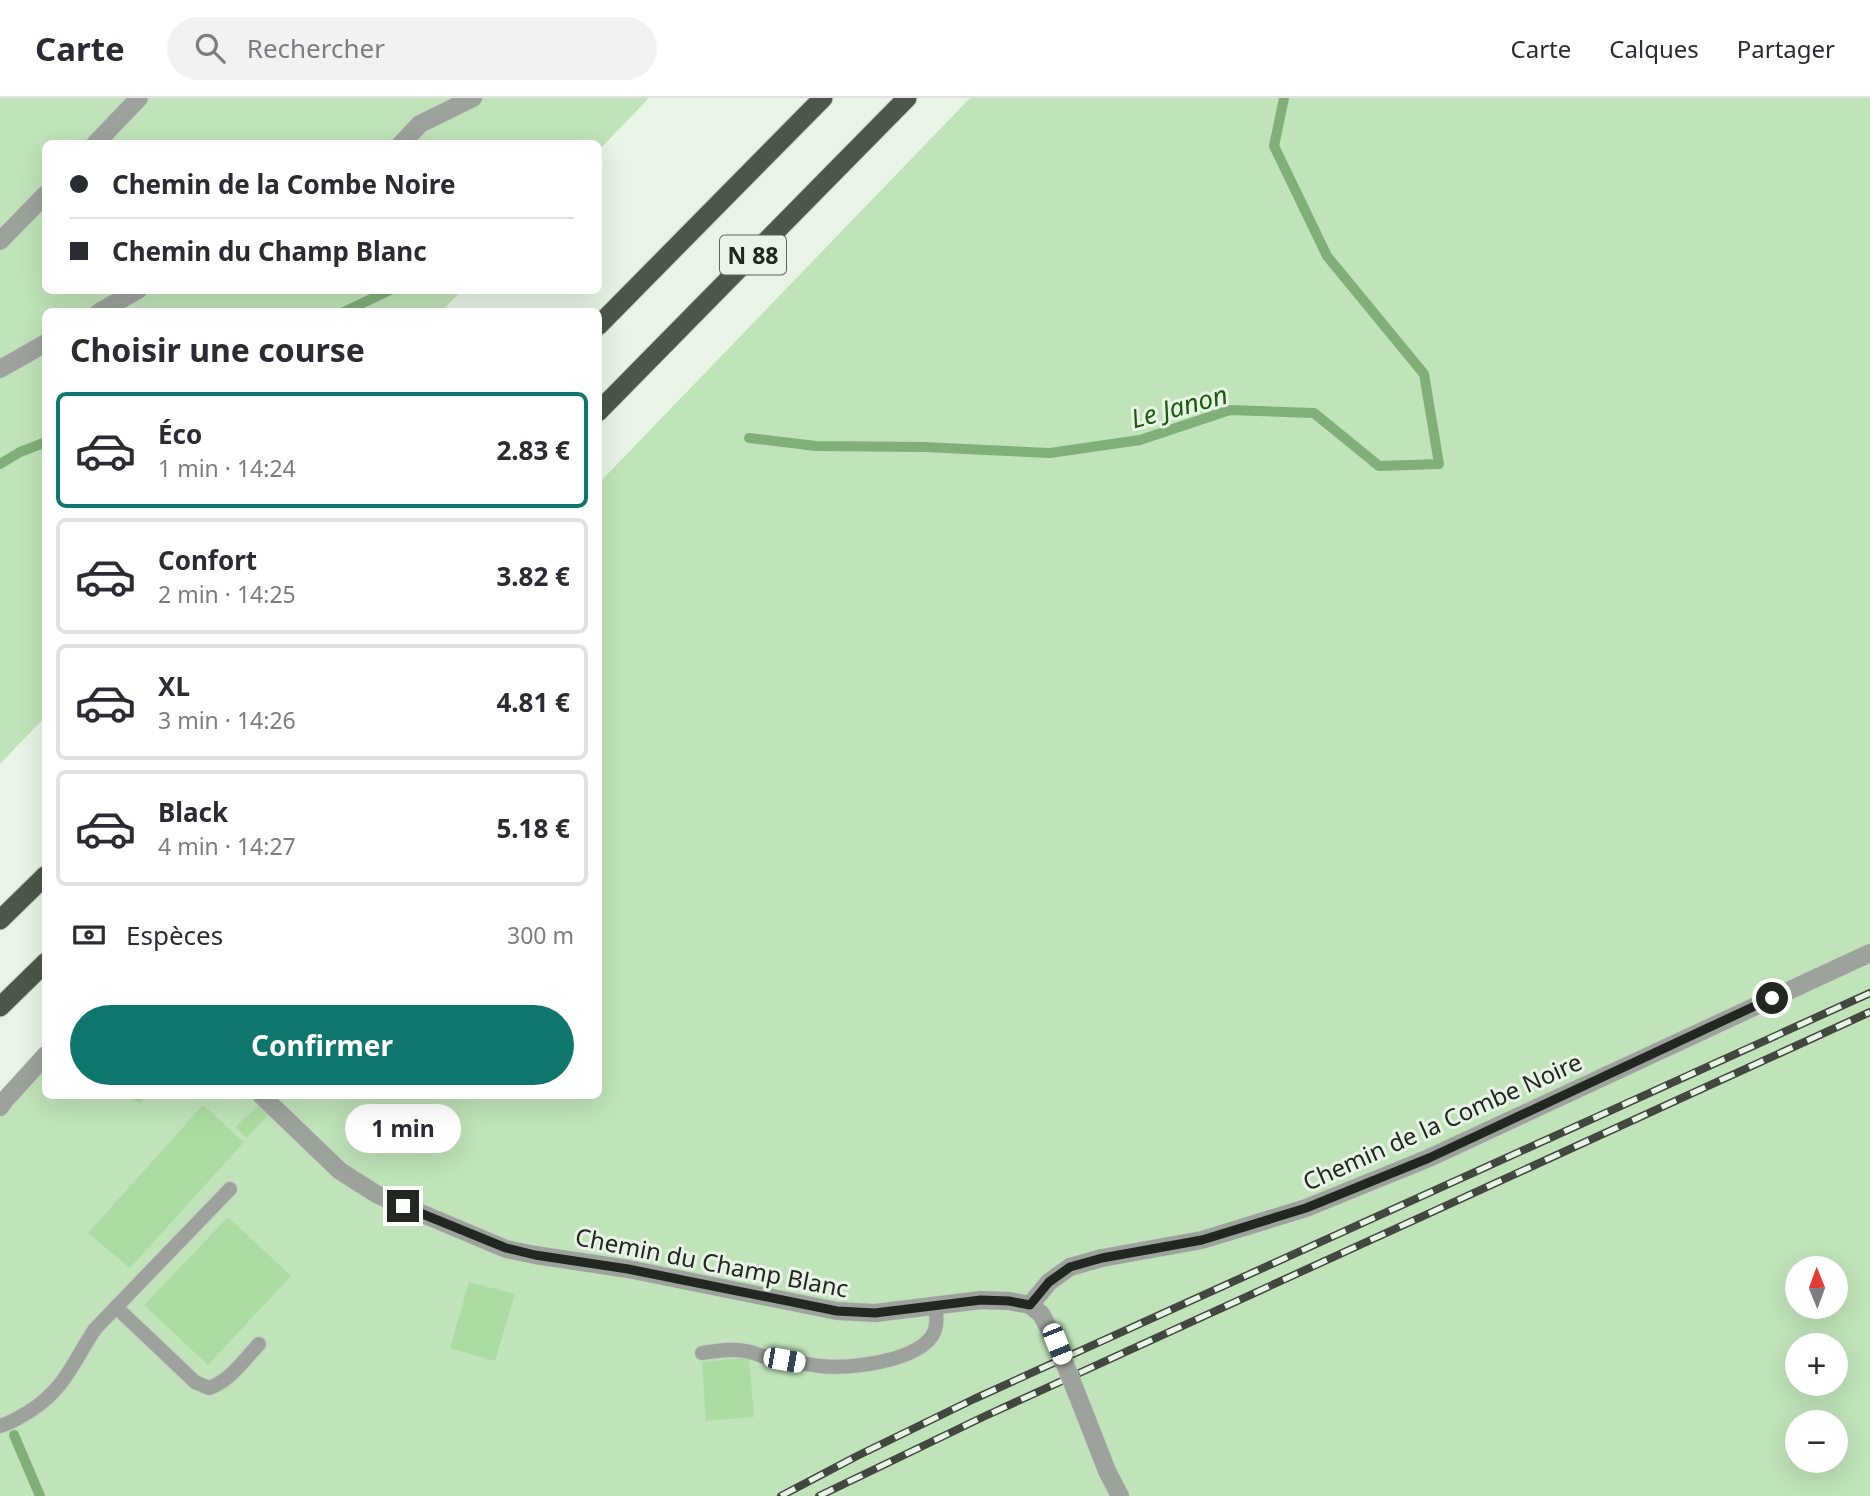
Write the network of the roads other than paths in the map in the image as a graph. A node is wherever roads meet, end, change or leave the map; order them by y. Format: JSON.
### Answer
{"nodes":[{"id":1,"x":139,"y":98,"type":"edge"},
{"id":2,"x":473,"y":98,"type":"edge"},
{"id":3,"x":823,"y":98,"type":"edge"},
{"id":4,"x":907,"y":98,"type":"edge"},
{"id":5,"x":99,"y":140,"type":"edge"},
{"id":6,"x":405,"y":140,"type":"edge"},
{"id":7,"x":42,"y":198,"type":"edge"},
{"id":8,"x":0,"y":241,"type":"edge"},
{"id":9,"x":131,"y":294,"type":"edge"},
{"id":10,"x":106,"y":308,"type":"edge"},
{"id":11,"x":602,"y":322,"type":"edge"},
{"id":12,"x":42,"y":345,"type":"edge"},
{"id":13,"x":0,"y":369,"type":"edge"},
{"id":14,"x":602,"y":408,"type":"edge"},
{"id":15,"x":42,"y":879,"type":"edge"},
{"id":16,"x":0,"y":920,"type":"edge"},
{"id":17,"x":1870,"y":953,"type":"edge"},
{"id":18,"x":42,"y":966,"type":"edge"},
{"id":19,"x":0,"y":1007,"type":"edge"},
{"id":20,"x":42,"y":1060,"type":"edge"},
{"id":21,"x":265,"y":1099,"type":"edge"},
{"id":22,"x":0,"y":1107,"type":"edge"},
{"id":23,"x":230,"y":1189,"type":"dead end"},
{"id":24,"x":935,"y":1305,"type":"junction"},
{"id":25,"x":1030,"y":1305,"type":"junction"},
{"id":26,"x":116,"y":1307,"type":"junction"},
{"id":27,"x":259,"y":1344,"type":"dead end"},
{"id":28,"x":702,"y":1353,"type":"dead end"},
{"id":29,"x":0,"y":1426,"type":"edge"},
{"id":30,"x":1120,"y":1496,"type":"edge"}],
"edges":[{"from":1,"to":5,"type":"street"},
{"from":2,"to":6,"type":"street"},
{"from":3,"to":11,"type":"highway","number":"N 88"},
{"from":4,"to":14,"type":"highway","number":"N 88"},
{"from":7,"to":8,"type":"street"},
{"from":9,"to":10,"type":"street"},
{"from":12,"to":13,"type":"street"},
{"from":15,"to":16,"type":"highway"},
{"from":17,"to":25,"type":"street","name":"Chemin de la Combe Noire"},
{"from":18,"to":19,"type":"highway"},
{"from":20,"to":22,"type":"street"},
{"from":21,"to":24,"type":"street","name":"Chemin du Champ Blanc"},
{"from":23,"to":26,"type":"lane"},
{"from":24,"to":25,"type":"street","name":"Chemin du Champ Blanc"},
{"from":24,"to":28,"type":"lane"},
{"from":25,"to":30,"type":"street","bridge":true},
{"from":26,"to":27,"type":"lane"},
{"from":26,"to":29,"type":"lane"}]}
